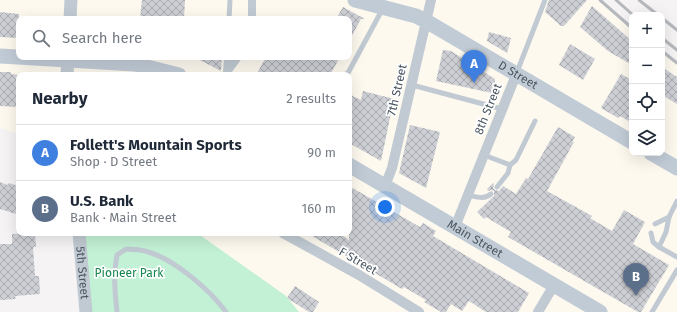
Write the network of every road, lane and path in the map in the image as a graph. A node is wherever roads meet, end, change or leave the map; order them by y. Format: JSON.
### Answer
{"nodes":[{"id":1,"x":71,"y":0,"type":"edge"},
{"id":2,"x":230,"y":0,"type":"edge"},
{"id":3,"x":252,"y":0,"type":"edge"},
{"id":4,"x":431,"y":0,"type":"edge"},
{"id":5,"x":545,"y":0,"type":"edge"},
{"id":6,"x":360,"y":1,"type":"edge"},
{"id":7,"x":384,"y":8,"type":"junction"},
{"id":8,"x":70,"y":16,"type":"edge"},
{"id":9,"x":228,"y":16,"type":"edge"},
{"id":10,"x":252,"y":16,"type":"edge"},
{"id":11,"x":426,"y":21,"type":"junction"},
{"id":12,"x":0,"y":56,"type":"edge"},
{"id":13,"x":16,"y":58,"type":"edge"},
{"id":14,"x":34,"y":60,"type":"edge"},
{"id":15,"x":228,"y":60,"type":"edge"},
{"id":16,"x":236,"y":60,"type":"edge"},
{"id":17,"x":68,"y":64,"type":"edge"},
{"id":18,"x":167,"y":72,"type":"edge"},
{"id":19,"x":227,"y":72,"type":"edge"},
{"id":20,"x":228,"y":72,"type":"edge"},
{"id":21,"x":349,"y":72,"type":"edge"},
{"id":22,"x":516,"y":75,"type":"junction"},
{"id":23,"x":412,"y":85,"type":"junction"},
{"id":24,"x":502,"y":109,"type":"junction"},
{"id":25,"x":535,"y":121,"type":"dead end"},
{"id":26,"x":629,"y":140,"type":"edge"},
{"id":27,"x":484,"y":155,"type":"junction"},
{"id":28,"x":656,"y":156,"type":"edge"},
{"id":29,"x":510,"y":165,"type":"junction"},
{"id":30,"x":352,"y":167,"type":"edge"},
{"id":31,"x":677,"y":168,"type":"edge"},
{"id":32,"x":385,"y":186,"type":"junction"},
{"id":33,"x":497,"y":186,"type":"dead end"},
{"id":34,"x":491,"y":194,"type":"dead end"},
{"id":35,"x":468,"y":195,"type":"junction"},
{"id":36,"x":677,"y":202,"type":"edge"},
{"id":37,"x":669,"y":217,"type":"junction"},
{"id":38,"x":655,"y":224,"type":"dead end"},
{"id":39,"x":455,"y":227,"type":"junction"},
{"id":40,"x":651,"y":233,"type":"dead end"},
{"id":41,"x":79,"y":236,"type":"edge"},
{"id":42,"x":288,"y":236,"type":"edge"},
{"id":43,"x":659,"y":247,"type":"junction"},
{"id":44,"x":677,"y":257,"type":"edge"},
{"id":45,"x":677,"y":270,"type":"edge"},
{"id":46,"x":554,"y":285,"type":"junction"},
{"id":47,"x":86,"y":312,"type":"edge"},
{"id":48,"x":117,"y":312,"type":"edge"},
{"id":49,"x":226,"y":312,"type":"edge"},
{"id":50,"x":419,"y":312,"type":"edge"},
{"id":51,"x":538,"y":312,"type":"edge"},
{"id":52,"x":600,"y":312,"type":"edge"},
{"id":53,"x":652,"y":312,"type":"edge"}],
"edges":[{"from":1,"to":8,"type":"street"},
{"from":2,"to":9,"type":"lane"},
{"from":3,"to":10,"type":"street"},
{"from":4,"to":11,"type":"street","name":"7th Street"},
{"from":5,"to":22,"type":"lane","name":"8th Street"},
{"from":6,"to":7,"type":"main road","name":"D Street"},
{"from":7,"to":11,"type":"main road","name":"D Street"},
{"from":7,"to":21,"type":"lane"},
{"from":11,"to":22,"type":"main road","name":"D Street"},
{"from":11,"to":23,"type":"street","name":"7th Street"},
{"from":12,"to":13,"type":"main road"},
{"from":14,"to":17,"type":"main road"},
{"from":15,"to":19,"type":"street"},
{"from":16,"to":20,"type":"street"},
{"from":17,"to":18,"type":"main road"},
{"from":22,"to":24,"type":"street","name":"8th Street"},
{"from":22,"to":26,"type":"main road","name":"D Street"},
{"from":23,"to":24,"type":"lane"},
{"from":23,"to":32,"type":"street","name":"7th Street"},
{"from":24,"to":27,"type":"street","name":"8th Street"},
{"from":25,"to":29,"type":"lane"},
{"from":27,"to":29,"type":"lane"},
{"from":27,"to":35,"type":"street","name":"8th Street"},
{"from":28,"to":31,"type":"main road"},
{"from":29,"to":33,"type":"lane"},
{"from":30,"to":32,"type":"main road","name":"Main Street"},
{"from":32,"to":39,"type":"main road","name":"Main Street"},
{"from":34,"to":35,"type":"lane"},
{"from":35,"to":39,"type":"street","name":"8th Street"},
{"from":36,"to":37,"type":"lane"},
{"from":37,"to":38,"type":"lane"},
{"from":37,"to":43,"type":"lane"},
{"from":39,"to":46,"type":"main road","name":"Main Street"},
{"from":40,"to":43,"type":"lane"},
{"from":41,"to":47,"type":"street","name":"5th Street"},
{"from":42,"to":50,"type":"street","name":"F Street"},
{"from":43,"to":44,"type":"lane"},
{"from":45,"to":53,"type":"lane"},
{"from":46,"to":51,"type":"street"},
{"from":46,"to":52,"type":"main road","name":"Main Street"},
{"from":48,"to":49,"type":"lane"}]}
